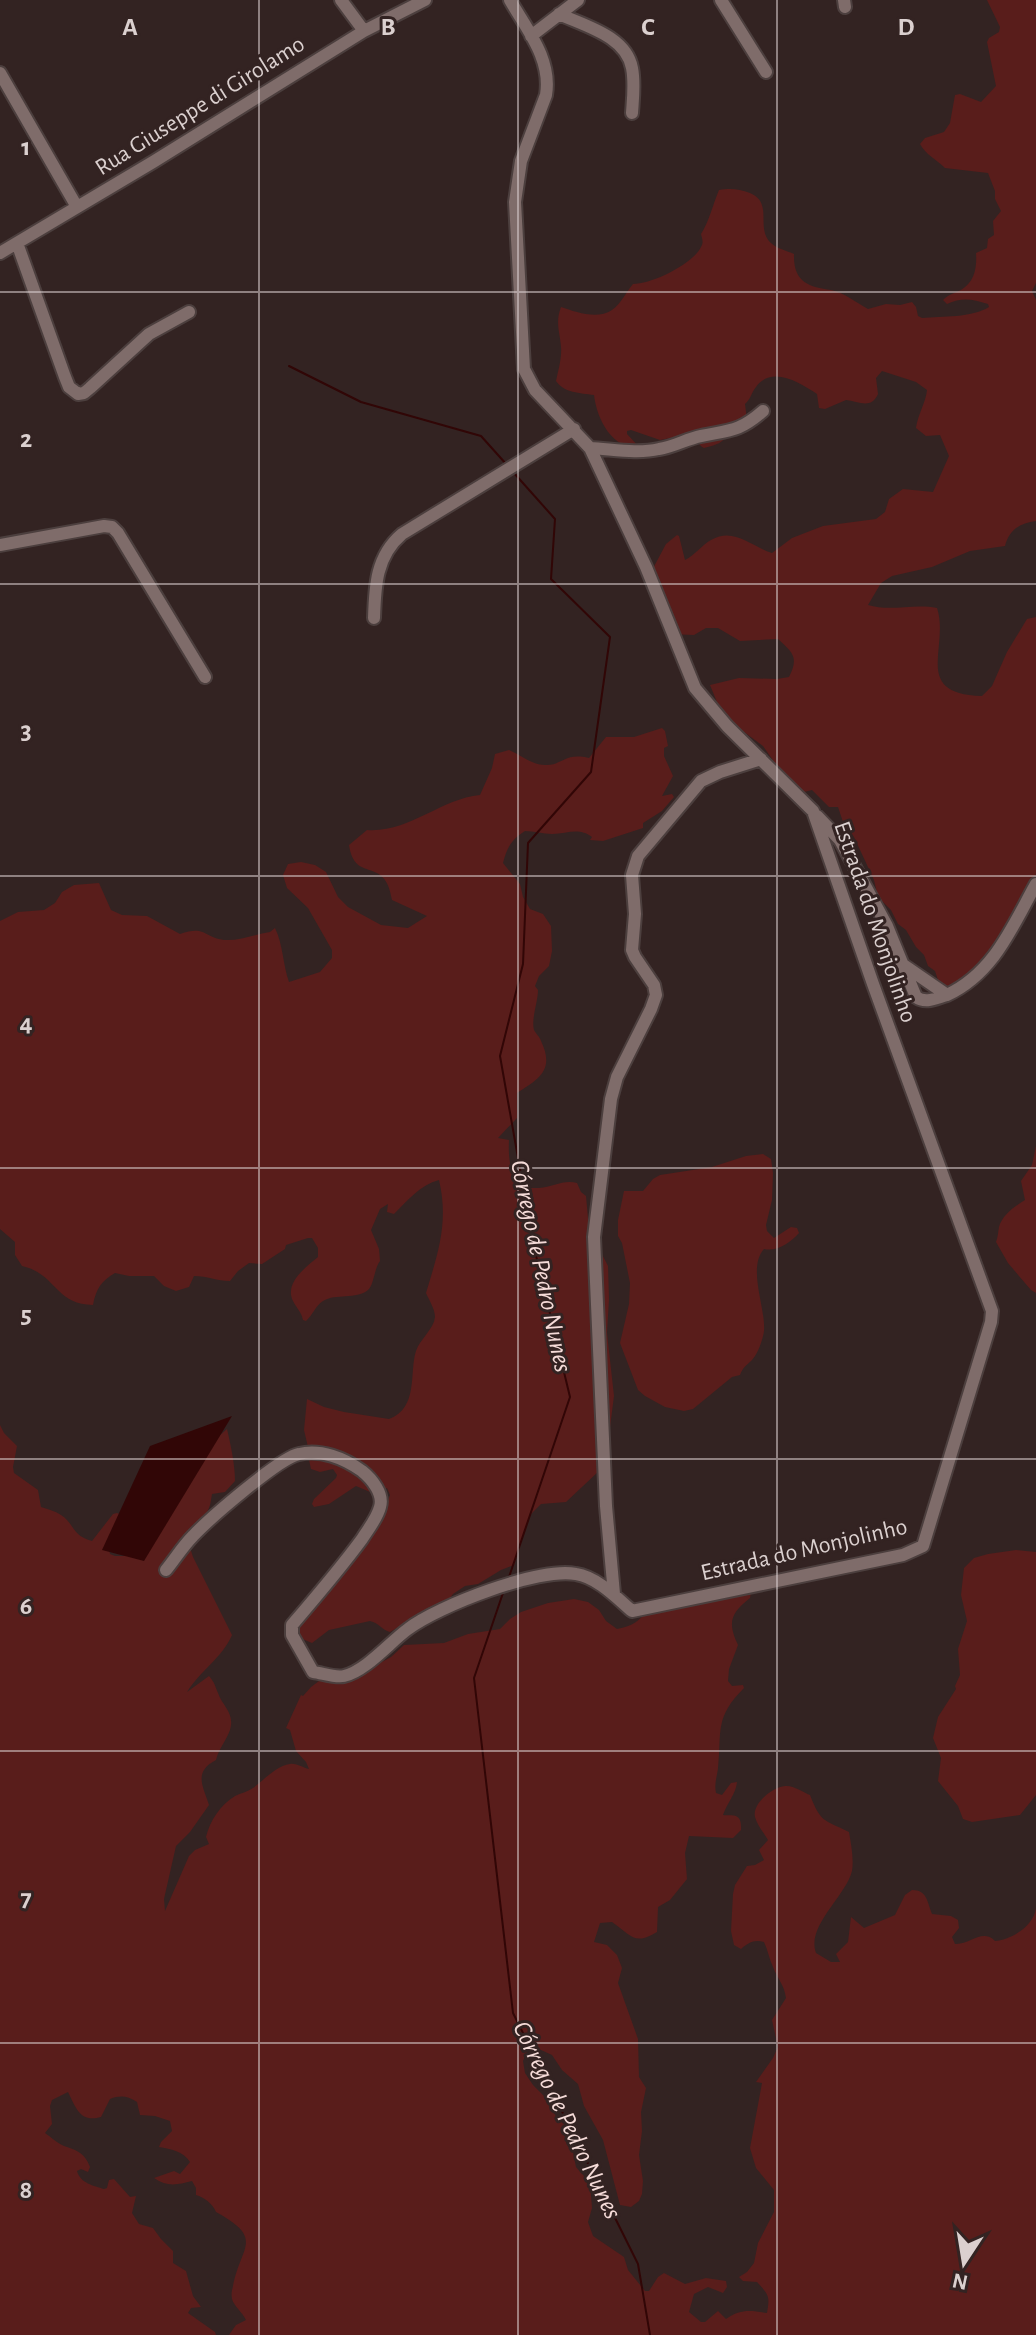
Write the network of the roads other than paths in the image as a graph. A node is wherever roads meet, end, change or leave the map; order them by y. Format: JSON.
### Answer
{"nodes":[{"id":1,"x":341,"y":0,"type":"edge"},
{"id":2,"x":425,"y":0,"type":"edge"},
{"id":3,"x":510,"y":0,"type":"edge"},
{"id":4,"x":578,"y":0,"type":"edge"},
{"id":5,"x":721,"y":0,"type":"edge"},
{"id":6,"x":559,"y":14,"type":"junction"},
{"id":7,"x":364,"y":31,"type":"junction"},
{"id":8,"x":531,"y":36,"type":"junction"},
{"id":9,"x":766,"y":72,"type":"dead end"},
{"id":10,"x":0,"y":73,"type":"edge"},
{"id":11,"x":632,"y":113,"type":"dead end"},
{"id":12,"x":77,"y":207,"type":"junction"},
{"id":13,"x":17,"y":243,"type":"junction"},
{"id":14,"x":0,"y":253,"type":"edge"},
{"id":15,"x":189,"y":312,"type":"dead end"},
{"id":16,"x":763,"y":411,"type":"dead end"},
{"id":17,"x":574,"y":429,"type":"junction"},
{"id":18,"x":590,"y":448,"type":"junction"},
{"id":19,"x":0,"y":545,"type":"edge"},
{"id":20,"x":374,"y":618,"type":"dead end"},
{"id":21,"x":205,"y":677,"type":"dead end"},
{"id":22,"x":761,"y":759,"type":"junction"},
{"id":23,"x":813,"y":811,"type":"junction"},
{"id":24,"x":1036,"y":884,"type":"edge"},
{"id":25,"x":902,"y":964,"type":"junction"},
{"id":26,"x":947,"y":995,"type":"junction"},
{"id":27,"x":166,"y":1570,"type":"dead end"},
{"id":28,"x":614,"y":1594,"type":"junction"}],
"edges":[{"from":1,"to":7,"type":"street"},
{"from":2,"to":7,"type":"street","name":"Rua Giuseppe di Girolamo"},
{"from":3,"to":8,"type":"street","name":"Estrada do Monjolinho"},
{"from":4,"to":6,"type":"street"},
{"from":5,"to":9,"type":"street"},
{"from":6,"to":8,"type":"street"},
{"from":6,"to":11,"type":"street"},
{"from":7,"to":12,"type":"street","name":"Rua Giuseppe di Girolamo"},
{"from":8,"to":17,"type":"street","name":"Estrada do Monjolinho"},
{"from":10,"to":12,"type":"street"},
{"from":12,"to":13,"type":"street","name":"Rua Giuseppe di Girolamo"},
{"from":13,"to":14,"type":"street","name":"Rua Giuseppe di Girolamo"},
{"from":13,"to":15,"type":"street"},
{"from":16,"to":18,"type":"street"},
{"from":17,"to":18,"type":"street","name":"Estrada do Monjolinho"},
{"from":17,"to":20,"type":"street"},
{"from":18,"to":22,"type":"street","name":"Estrada do Monjolinho"},
{"from":19,"to":21,"type":"street"},
{"from":22,"to":23,"type":"street","name":"Estrada do Monjolinho"},
{"from":22,"to":28,"type":"street"},
{"from":23,"to":25,"type":"street"},
{"from":23,"to":28,"type":"street","name":"Estrada do Monjolinho"},
{"from":24,"to":26,"type":"street"},
{"from":25,"to":26,"type":"street"},
{"from":25,"to":26,"type":"street"},
{"from":27,"to":28,"type":"street"}]}
